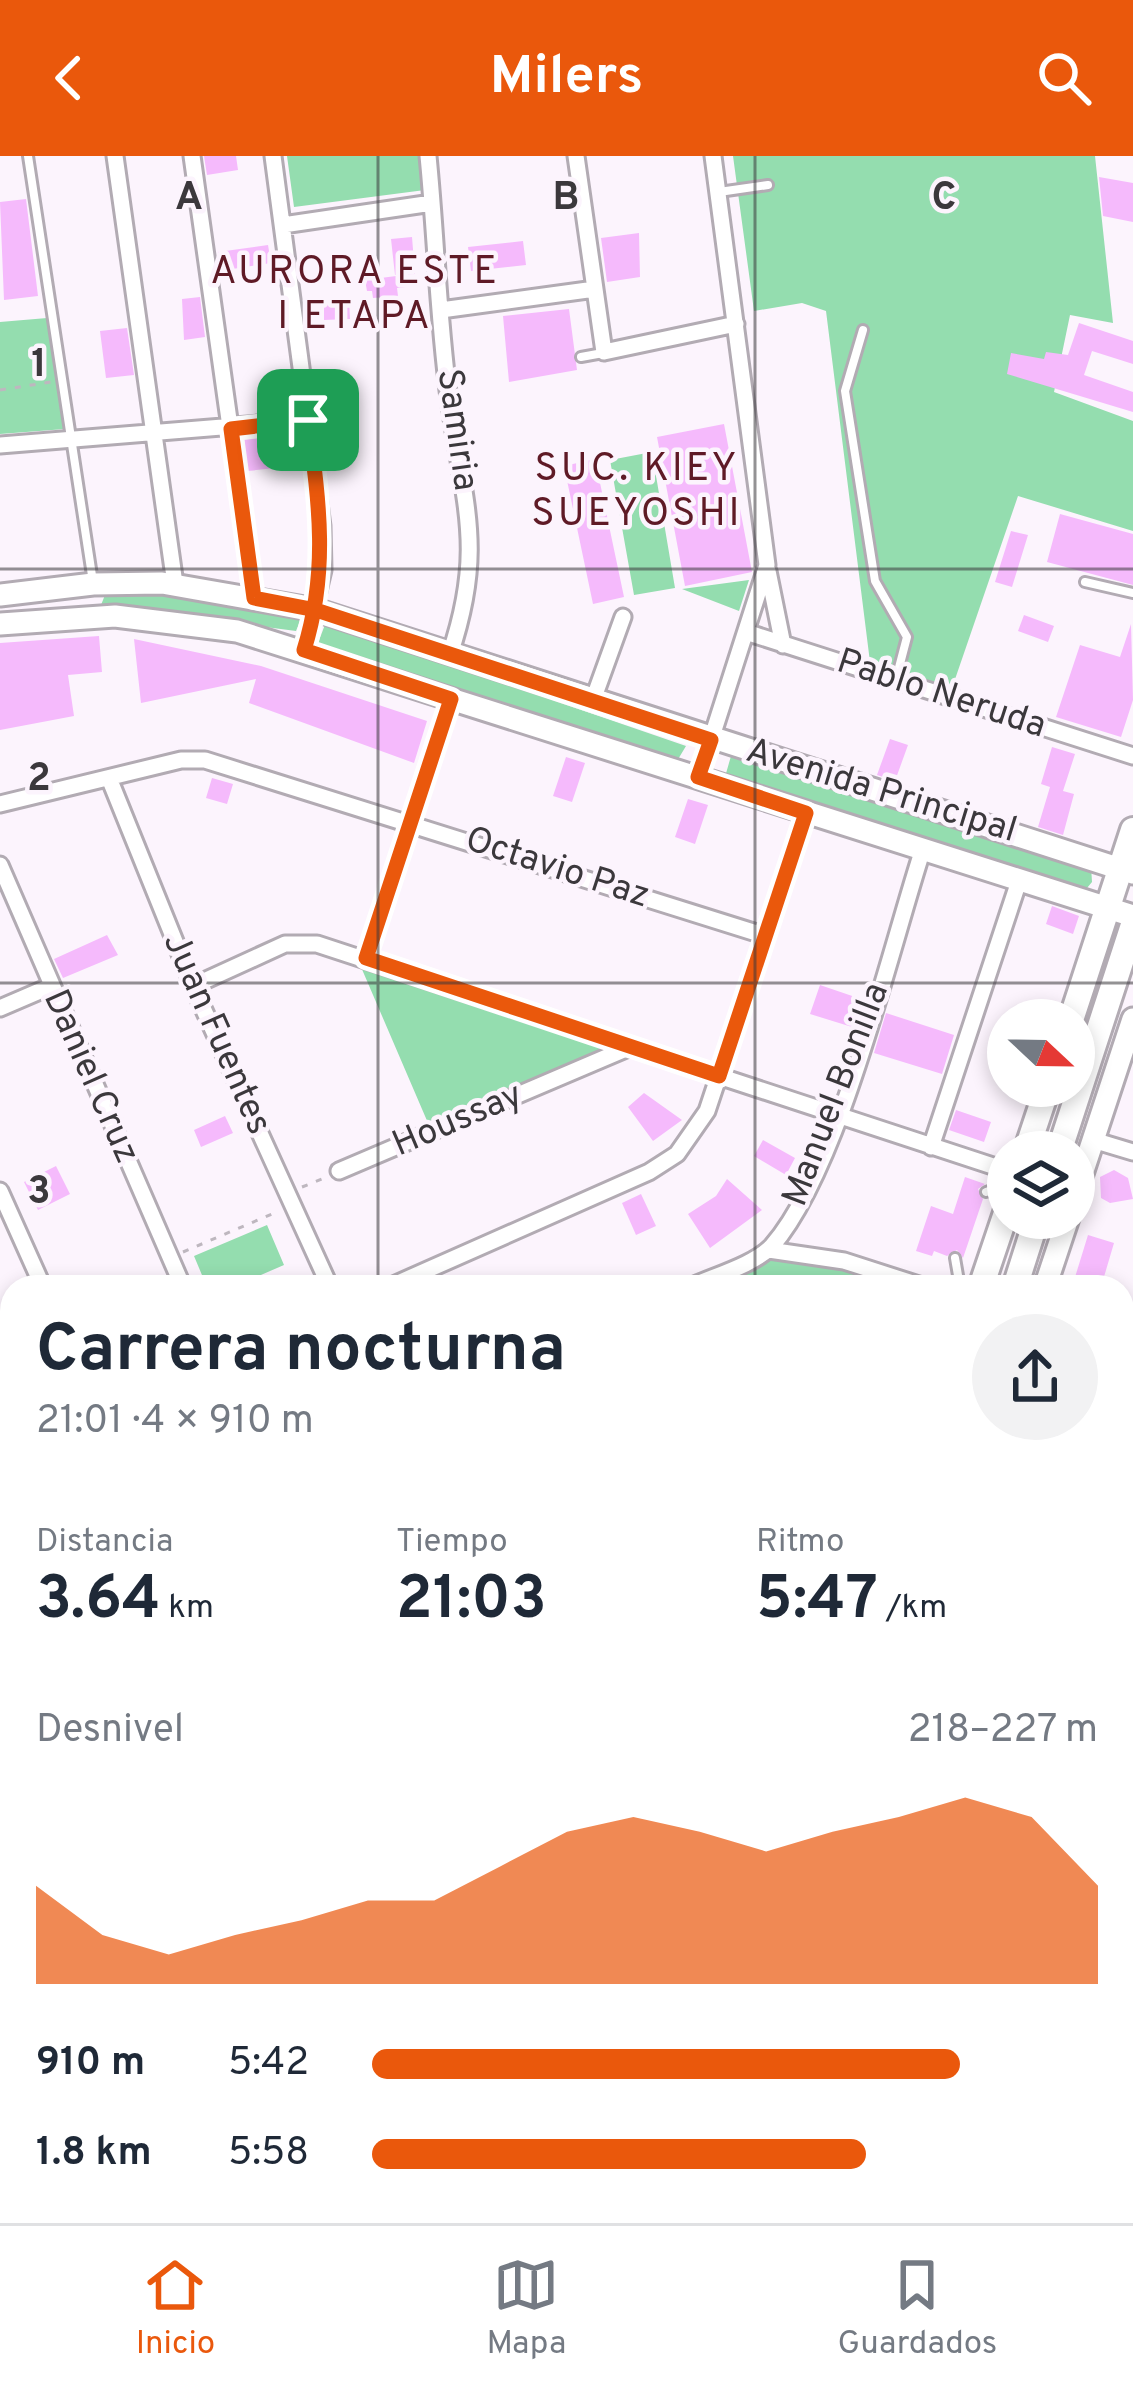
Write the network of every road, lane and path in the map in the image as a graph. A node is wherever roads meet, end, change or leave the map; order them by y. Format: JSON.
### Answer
{"nodes":[{"id":1,"x":28,"y":156,"type":"edge"},
{"id":2,"x":115,"y":156,"type":"edge"},
{"id":3,"x":191,"y":156,"type":"edge"},
{"id":4,"x":273,"y":156,"type":"edge"},
{"id":5,"x":428,"y":156,"type":"edge"},
{"id":6,"x":576,"y":156,"type":"edge"},
{"id":7,"x":713,"y":156,"type":"edge"},
{"id":8,"x":768,"y":185,"type":"dead end"},
{"id":9,"x":718,"y":192,"type":"junction"},
{"id":10,"x":433,"y":203,"type":"junction"},
{"id":11,"x":283,"y":225,"type":"junction"},
{"id":12,"x":595,"y":289,"type":"junction"},
{"id":13,"x":441,"y":310,"type":"junction"},
{"id":14,"x":736,"y":324,"type":"junction"},
{"id":15,"x":863,"y":330,"type":"dead end"},
{"id":16,"x":604,"y":352,"type":"junction"},
{"id":17,"x":581,"y":357,"type":"dead end"},
{"id":18,"x":63,"y":381,"type":"junction"},
{"id":19,"x":0,"y":390,"type":"edge"},
{"id":20,"x":308,"y":420,"type":"junction"},
{"id":21,"x":231,"y":429,"type":"junction"},
{"id":22,"x":156,"y":436,"type":"junction"},
{"id":23,"x":73,"y":440,"type":"junction"},
{"id":24,"x":0,"y":445,"type":"edge"},
{"id":25,"x":767,"y":565,"type":"junction"},
{"id":26,"x":1085,"y":582,"type":"dead end"},
{"id":27,"x":88,"y":584,"type":"junction"},
{"id":28,"x":175,"y":584,"type":"junction"},
{"id":29,"x":1133,"y":593,"type":"edge"},
{"id":30,"x":0,"y":595,"type":"edge"},
{"id":31,"x":254,"y":598,"type":"junction"},
{"id":32,"x":316,"y":610,"type":"junction"},
{"id":33,"x":86,"y":616,"type":"junction"},
{"id":34,"x":623,"y":616,"type":"dead end"},
{"id":35,"x":0,"y":624,"type":"edge"},
{"id":36,"x":748,"y":633,"type":"junction"},
{"id":37,"x":783,"y":645,"type":"junction"},
{"id":38,"x":304,"y":650,"type":"junction"},
{"id":39,"x":450,"y":654,"type":"junction"},
{"id":40,"x":895,"y":680,"type":"junction"},
{"id":41,"x":451,"y":699,"type":"junction"},
{"id":42,"x":593,"y":700,"type":"junction"},
{"id":43,"x":711,"y":740,"type":"junction"},
{"id":44,"x":1133,"y":756,"type":"edge"},
{"id":45,"x":698,"y":777,"type":"junction"},
{"id":46,"x":110,"y":778,"type":"junction"},
{"id":47,"x":0,"y":804,"type":"edge"},
{"id":48,"x":806,"y":813,"type":"junction"},
{"id":49,"x":411,"y":822,"type":"junction"},
{"id":50,"x":1133,"y":830,"type":"edge"},
{"id":51,"x":922,"y":851,"type":"junction"},
{"id":52,"x":0,"y":865,"type":"edge"},
{"id":53,"x":1127,"y":870,"type":"edge"},
{"id":54,"x":1019,"y":881,"type":"junction"},
{"id":55,"x":1120,"y":913,"type":"edge"},
{"id":56,"x":1133,"y":925,"type":"edge"},
{"id":57,"x":766,"y":936,"type":"junction"},
{"id":58,"x":366,"y":958,"type":"junction"},
{"id":59,"x":193,"y":986,"type":"junction"},
{"id":60,"x":49,"y":987,"type":"junction"},
{"id":61,"x":1081,"y":999,"type":"edge"},
{"id":62,"x":0,"y":1008,"type":"edge"},
{"id":63,"x":1133,"y":1019,"type":"edge"},
{"id":64,"x":628,"y":1048,"type":"junction"},
{"id":65,"x":719,"y":1076,"type":"junction"},
{"id":66,"x":837,"y":1117,"type":"junction"},
{"id":67,"x":1066,"y":1131,"type":"edge"},
{"id":68,"x":1095,"y":1134,"type":"edge"},
{"id":69,"x":1095,"y":1141,"type":"edge"},
{"id":70,"x":931,"y":1147,"type":"junction"},
{"id":71,"x":1132,"y":1154,"type":"edge"},
{"id":72,"x":987,"y":1164,"type":"edge"},
{"id":73,"x":339,"y":1171,"type":"joint"},
{"id":74,"x":0,"y":1191,"type":"edge"},
{"id":75,"x":290,"y":1200,"type":"junction"},
{"id":76,"x":19,"y":1233,"type":"junction"},
{"id":77,"x":997,"y":1239,"type":"edge"},
{"id":78,"x":1030,"y":1239,"type":"edge"},
{"id":79,"x":1060,"y":1239,"type":"edge"},
{"id":80,"x":0,"y":1241,"type":"edge"},
{"id":81,"x":769,"y":1250,"type":"junction"},
{"id":82,"x":170,"y":1257,"type":"junction"},
{"id":83,"x":955,"y":1258,"type":"dead end"},
{"id":84,"x":38,"y":1275,"type":"edge"},
{"id":85,"x":178,"y":1275,"type":"edge"},
{"id":86,"x":324,"y":1275,"type":"edge"},
{"id":87,"x":416,"y":1275,"type":"edge"},
{"id":88,"x":716,"y":1275,"type":"edge"},
{"id":89,"x":888,"y":1275,"type":"edge"},
{"id":90,"x":955,"y":1275,"type":"edge"},
{"id":91,"x":985,"y":1275,"type":"edge"},
{"id":92,"x":1019,"y":1275,"type":"edge"},
{"id":93,"x":1049,"y":1275,"type":"edge"}],
"edges":[{"from":1,"to":18,"type":"lane"},
{"from":2,"to":22,"type":"street"},
{"from":3,"to":21,"type":"street"},
{"from":4,"to":11,"type":"street"},
{"from":5,"to":10,"type":"street","name":"Samiria"},
{"from":6,"to":12,"type":"street"},
{"from":7,"to":9,"type":"street"},
{"from":8,"to":9,"type":"lane"},
{"from":9,"to":14,"type":"street"},
{"from":10,"to":11,"type":"street"},
{"from":10,"to":13,"type":"street","name":"Samiria"},
{"from":11,"to":20,"type":"street"},
{"from":12,"to":13,"type":"street"},
{"from":12,"to":16,"type":"street"},
{"from":13,"to":39,"type":"street","name":"Samiria"},
{"from":14,"to":16,"type":"street"},
{"from":14,"to":25,"type":"street"},
{"from":15,"to":40,"type":"lane"},
{"from":16,"to":17,"type":"lane"},
{"from":18,"to":19,"type":"path"},
{"from":18,"to":23,"type":"lane"},
{"from":20,"to":21,"type":"street"},
{"from":20,"to":32,"type":"street"},
{"from":21,"to":22,"type":"street"},
{"from":21,"to":31,"type":"street"},
{"from":22,"to":23,"type":"street"},
{"from":22,"to":28,"type":"street"},
{"from":23,"to":24,"type":"street"},
{"from":23,"to":27,"type":"lane"},
{"from":25,"to":36,"type":"street"},
{"from":25,"to":37,"type":"street"},
{"from":26,"to":29,"type":"lane"},
{"from":27,"to":28,"type":"main road","name":"Avenida Principal"},
{"from":27,"to":30,"type":"main road","name":"Avenida Principal"},
{"from":27,"to":33,"type":"main road"},
{"from":28,"to":31,"type":"main road","name":"Avenida Principal"},
{"from":31,"to":32,"type":"main road","name":"Avenida Principal"},
{"from":32,"to":38,"type":"street"},
{"from":32,"to":39,"type":"main road","name":"Avenida Principal"},
{"from":33,"to":35,"type":"main road","name":"Avenida Principal"},
{"from":33,"to":38,"type":"main road","name":"Avenida Principal"},
{"from":34,"to":42,"type":"street"},
{"from":36,"to":37,"type":"street","name":"Pablo Neruda"},
{"from":36,"to":43,"type":"street"},
{"from":37,"to":40,"type":"street","name":"Pablo Neruda"},
{"from":38,"to":41,"type":"main road","name":"Avenida Principal"},
{"from":39,"to":42,"type":"main road","name":"Avenida Principal"},
{"from":40,"to":44,"type":"street","name":"Pablo Neruda"},
{"from":41,"to":45,"type":"main road","name":"Avenida Principal"},
{"from":41,"to":49,"type":"street"},
{"from":42,"to":43,"type":"main road","name":"Avenida Principal"},
{"from":43,"to":45,"type":"street"},
{"from":43,"to":53,"type":"main road","name":"Avenida Principal"},
{"from":45,"to":48,"type":"main road","name":"Avenida Principal"},
{"from":46,"to":47,"type":"street","name":"Octavio Paz"},
{"from":46,"to":49,"type":"street","name":"Octavio Paz"},
{"from":46,"to":59,"type":"street","name":"Juan Fuentes"},
{"from":48,"to":51,"type":"main road","name":"Avenida Principal"},
{"from":48,"to":57,"type":"street"},
{"from":49,"to":57,"type":"street","name":"Octavio Paz"},
{"from":49,"to":58,"type":"street"},
{"from":50,"to":53,"type":"main road"},
{"from":51,"to":54,"type":"main road","name":"Avenida Principal"},
{"from":51,"to":66,"type":"street","name":"Manuel Bonilla"},
{"from":52,"to":60,"type":"street","name":"Daniel Cruz"},
{"from":53,"to":55,"type":"main road"},
{"from":54,"to":55,"type":"main road","name":"Avenida Principal"},
{"from":54,"to":70,"type":"street"},
{"from":55,"to":61,"type":"main road"},
{"from":56,"to":67,"type":"main road"},
{"from":57,"to":65,"type":"street"},
{"from":58,"to":59,"type":"street"},
{"from":58,"to":64,"type":"street"},
{"from":59,"to":75,"type":"street","name":"Juan Fuentes"},
{"from":60,"to":62,"type":"street"},
{"from":60,"to":82,"type":"street","name":"Daniel Cruz"},
{"from":63,"to":68,"type":"main road"},
{"from":64,"to":65,"type":"street"},
{"from":64,"to":73,"type":"street","name":"Houssay"},
{"from":65,"to":66,"type":"street"},
{"from":65,"to":87,"type":"street"},
{"from":66,"to":70,"type":"street"},
{"from":66,"to":81,"type":"street","name":"Manuel Bonilla"},
{"from":69,"to":71,"type":"street"},
{"from":70,"to":72,"type":"street"},
{"from":73,"to":75,"type":"path"},
{"from":74,"to":76,"type":"street"},
{"from":75,"to":82,"type":"path"},
{"from":75,"to":86,"type":"street","name":"Juan Fuentes"},
{"from":76,"to":80,"type":"street"},
{"from":76,"to":84,"type":"street"},
{"from":77,"to":91,"type":"main road"},
{"from":78,"to":92,"type":"main road"},
{"from":79,"to":93,"type":"main road"},
{"from":81,"to":88,"type":"street","name":"Manuel Bonilla"},
{"from":81,"to":89,"type":"street"},
{"from":82,"to":85,"type":"street","name":"Daniel Cruz"},
{"from":83,"to":90,"type":"lane"}]}
